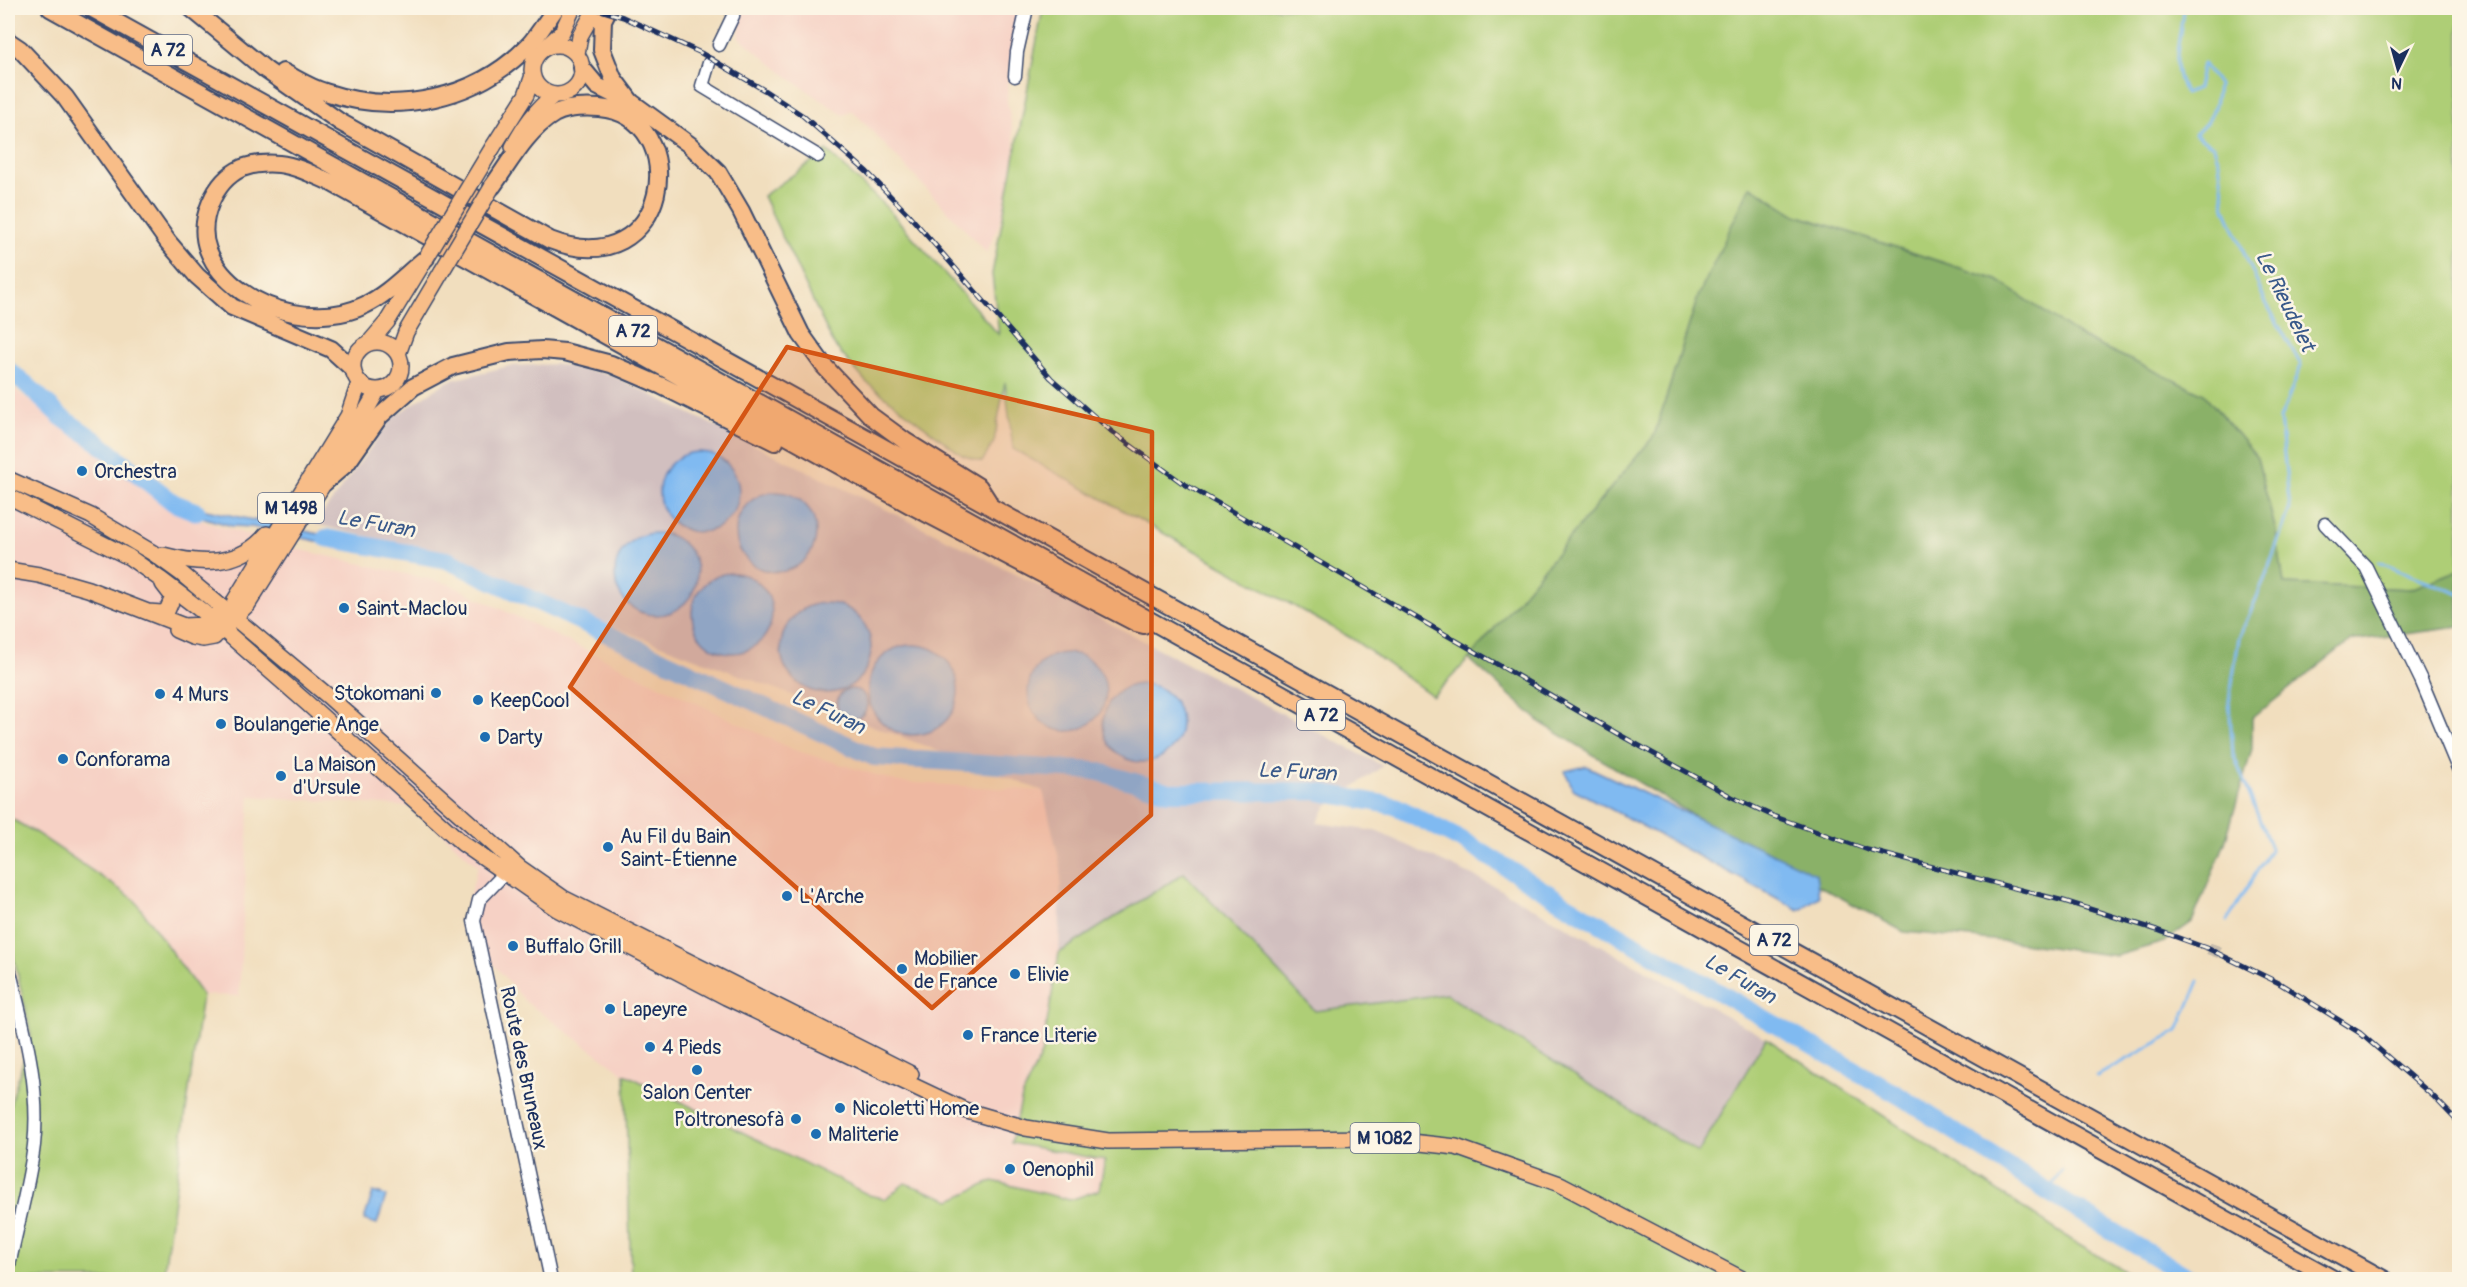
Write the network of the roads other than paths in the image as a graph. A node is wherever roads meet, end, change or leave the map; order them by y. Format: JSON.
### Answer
{"nodes":[{"id":1,"x":50,"y":8,"type":"edge"},
{"id":2,"x":91,"y":8,"type":"edge"},
{"id":3,"x":191,"y":8,"type":"edge"},
{"id":4,"x":556,"y":8,"type":"edge"},
{"id":5,"x":573,"y":8,"type":"edge"},
{"id":6,"x":596,"y":8,"type":"edge"},
{"id":7,"x":609,"y":8,"type":"edge"},
{"id":8,"x":734,"y":8,"type":"edge"},
{"id":9,"x":1027,"y":8,"type":"edge"},
{"id":10,"x":221,"y":32,"type":"junction"},
{"id":11,"x":8,"y":41,"type":"edge"},
{"id":12,"x":719,"y":45,"type":"dead end"},
{"id":13,"x":547,"y":46,"type":"junction"},
{"id":14,"x":580,"y":61,"type":"junction"},
{"id":15,"x":709,"y":63,"type":"dead end"},
{"id":16,"x":1015,"y":76,"type":"dead end"},
{"id":17,"x":532,"y":78,"type":"junction"},
{"id":18,"x":554,"y":95,"type":"junction"},
{"id":19,"x":631,"y":102,"type":"junction"},
{"id":20,"x":818,"y":156,"type":"dead end"},
{"id":21,"x":492,"y":187,"type":"junction"},
{"id":22,"x":426,"y":258,"type":"junction"},
{"id":23,"x":369,"y":343,"type":"junction"},
{"id":24,"x":398,"y":354,"type":"junction"},
{"id":25,"x":356,"y":376,"type":"junction"},
{"id":26,"x":378,"y":390,"type":"junction"},
{"id":27,"x":8,"y":479,"type":"edge"},
{"id":28,"x":324,"y":483,"type":"junction"},
{"id":29,"x":8,"y":496,"type":"edge"},
{"id":30,"x":912,"y":506,"type":"junction"},
{"id":31,"x":991,"y":507,"type":"junction"},
{"id":32,"x":283,"y":521,"type":"junction"},
{"id":33,"x":2325,"y":524,"type":"dead end"},
{"id":34,"x":153,"y":553,"type":"junction"},
{"id":35,"x":8,"y":570,"type":"edge"},
{"id":36,"x":160,"y":579,"type":"junction"},
{"id":37,"x":142,"y":612,"type":"junction"},
{"id":38,"x":224,"y":619,"type":"junction"},
{"id":39,"x":1168,"y":629,"type":"junction"},
{"id":40,"x":274,"y":651,"type":"junction"},
{"id":41,"x":2460,"y":773,"type":"edge"},
{"id":42,"x":449,"y":805,"type":"junction"},
{"id":43,"x":437,"y":820,"type":"junction"},
{"id":44,"x":520,"y":868,"type":"junction"},
{"id":45,"x":505,"y":873,"type":"junction"},
{"id":46,"x":8,"y":963,"type":"edge"},
{"id":47,"x":999,"y":1120,"type":"junction"},
{"id":48,"x":8,"y":1271,"type":"edge"},
{"id":49,"x":551,"y":1280,"type":"edge"},
{"id":50,"x":1744,"y":1280,"type":"edge"},
{"id":51,"x":2335,"y":1280,"type":"edge"},
{"id":52,"x":2385,"y":1280,"type":"edge"}],
"edges":[{"from":1,"to":39,"type":"highway","number":"A 72"},
{"from":2,"to":31,"type":"highway","number":"A 72"},
{"from":3,"to":10,"type":"highway"},
{"from":4,"to":10,"type":"highway"},
{"from":5,"to":13,"type":"main road"},
{"from":6,"to":14,"type":"main road"},
{"from":7,"to":19,"type":"highway"},
{"from":8,"to":12,"type":"street"},
{"from":9,"to":16,"type":"street"},
{"from":10,"to":21,"type":"highway"},
{"from":11,"to":25,"type":"highway"},
{"from":13,"to":14,"type":"main road"},
{"from":13,"to":17,"type":"main road"},
{"from":14,"to":18,"type":"main road"},
{"from":14,"to":19,"type":"highway"},
{"from":15,"to":20,"type":"street"},
{"from":17,"to":18,"type":"main road"},
{"from":17,"to":22,"type":"main road","bridge":true},
{"from":18,"to":21,"type":"main road"},
{"from":19,"to":31,"type":"highway"},
{"from":21,"to":24,"type":"main road","bridge":true},
{"from":22,"to":23,"type":"main road"},
{"from":22,"to":30,"type":"highway"},
{"from":23,"to":24,"type":"main road"},
{"from":23,"to":25,"type":"main road"},
{"from":24,"to":26,"type":"main road"},
{"from":25,"to":26,"type":"main road"},
{"from":25,"to":32,"type":"main road","number":"M 1498"},
{"from":26,"to":28,"type":"main road","number":"M 1498"},
{"from":27,"to":34,"type":"main road","number":"M 1082"},
{"from":28,"to":30,"type":"highway"},
{"from":28,"to":38,"type":"main road","number":"M 1498"},
{"from":29,"to":36,"type":"main road"},
{"from":30,"to":39,"type":"highway"},
{"from":31,"to":52,"type":"highway","number":"A 72"},
{"from":32,"to":34,"type":"main road"},
{"from":32,"to":38,"type":"main road","number":"M 1498"},
{"from":33,"to":41,"type":"street"},
{"from":34,"to":38,"type":"main road","number":"M 1082"},
{"from":35,"to":37,"type":"main road"},
{"from":36,"to":37,"type":"main road"},
{"from":36,"to":38,"type":"main road"},
{"from":37,"to":38,"type":"main road"},
{"from":38,"to":40,"type":"main road","number":"M 1082"},
{"from":38,"to":40,"type":"main road"},
{"from":38,"to":43,"type":"main road","number":"M 1082"},
{"from":39,"to":51,"type":"highway","number":"A 72"},
{"from":40,"to":42,"type":"main road","number":"M 1082"},
{"from":42,"to":43,"type":"main road"},
{"from":42,"to":44,"type":"main road","number":"M 1082"},
{"from":43,"to":45,"type":"main road","number":"M 1082"},
{"from":44,"to":45,"type":"street"},
{"from":44,"to":47,"type":"main road","number":"M 1082"},
{"from":45,"to":47,"type":"main road","number":"M 1082"},
{"from":45,"to":49,"type":"street","name":"Route des Bruneaux"},
{"from":46,"to":48,"type":"street"},
{"from":47,"to":50,"type":"main road","number":"M 1082"}]}
